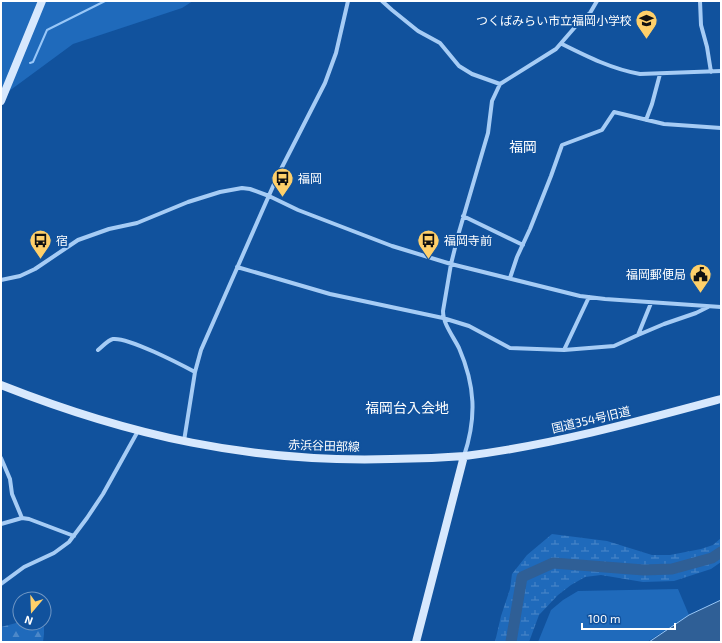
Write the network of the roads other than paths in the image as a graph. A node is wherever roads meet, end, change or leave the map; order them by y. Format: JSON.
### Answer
{"nodes":[{"id":1,"x":42,"y":1,"type":"edge"},
{"id":2,"x":348,"y":1,"type":"edge"},
{"id":3,"x":382,"y":1,"type":"edge"},
{"id":4,"x":597,"y":1,"type":"edge"},
{"id":5,"x":700,"y":1,"type":"edge"},
{"id":6,"x":562,"y":44,"type":"junction"},
{"id":7,"x":721,"y":71,"type":"edge"},
{"id":8,"x":711,"y":72,"type":"junction"},
{"id":9,"x":660,"y":74,"type":"junction"},
{"id":10,"x":500,"y":84,"type":"junction"},
{"id":11,"x":1,"y":101,"type":"edge"},
{"id":12,"x":646,"y":120,"type":"junction"},
{"id":13,"x":721,"y":128,"type":"edge"},
{"id":14,"x":268,"y":196,"type":"junction"},
{"id":15,"x":463,"y":216,"type":"junction"},
{"id":16,"x":523,"y":245,"type":"junction"},
{"id":17,"x":451,"y":264,"type":"junction"},
{"id":18,"x":237,"y":267,"type":"junction"},
{"id":19,"x":510,"y":278,"type":"junction"},
{"id":20,"x":1,"y":280,"type":"edge"},
{"id":21,"x":589,"y":297,"type":"junction"},
{"id":22,"x":651,"y":302,"type":"junction"},
{"id":23,"x":709,"y":307,"type":"junction"},
{"id":24,"x":721,"y":307,"type":"edge"},
{"id":25,"x":443,"y":318,"type":"junction"},
{"id":26,"x":638,"y":335,"type":"junction"},
{"id":27,"x":98,"y":350,"type":"dead end"},
{"id":28,"x":564,"y":350,"type":"junction"},
{"id":29,"x":195,"y":372,"type":"junction"},
{"id":30,"x":1,"y":385,"type":"edge"},
{"id":31,"x":721,"y":399,"type":"edge"},
{"id":32,"x":138,"y":431,"type":"junction"},
{"id":33,"x":184,"y":442,"type":"junction"},
{"id":34,"x":464,"y":456,"type":"junction"},
{"id":35,"x":1,"y":458,"type":"edge"},
{"id":36,"x":22,"y":518,"type":"junction"},
{"id":37,"x":1,"y":524,"type":"edge"},
{"id":38,"x":74,"y":536,"type":"junction"},
{"id":39,"x":1,"y":584,"type":"edge"},
{"id":40,"x":416,"y":642,"type":"edge"}],
"edges":[{"from":1,"to":11,"type":"main road"},
{"from":2,"to":14,"type":"street"},
{"from":3,"to":10,"type":"street"},
{"from":4,"to":6,"type":"street"},
{"from":5,"to":8,"type":"street"},
{"from":6,"to":9,"type":"street"},
{"from":6,"to":10,"type":"street"},
{"from":7,"to":8,"type":"street"},
{"from":8,"to":9,"type":"street"},
{"from":9,"to":12,"type":"street"},
{"from":10,"to":15,"type":"street"},
{"from":12,"to":13,"type":"street"},
{"from":12,"to":16,"type":"street"},
{"from":14,"to":17,"type":"street"},
{"from":14,"to":18,"type":"street"},
{"from":14,"to":20,"type":"street"},
{"from":15,"to":16,"type":"street"},
{"from":15,"to":17,"type":"street"},
{"from":16,"to":19,"type":"street"},
{"from":17,"to":19,"type":"street"},
{"from":17,"to":25,"type":"street"},
{"from":18,"to":25,"type":"street"},
{"from":18,"to":29,"type":"street"},
{"from":19,"to":21,"type":"street"},
{"from":21,"to":22,"type":"street"},
{"from":21,"to":28,"type":"street"},
{"from":22,"to":23,"type":"street"},
{"from":22,"to":26,"type":"street"},
{"from":23,"to":24,"type":"street"},
{"from":23,"to":26,"type":"street"},
{"from":25,"to":28,"type":"street"},
{"from":25,"to":34,"type":"street"},
{"from":26,"to":28,"type":"street"},
{"from":27,"to":29,"type":"street"},
{"from":29,"to":33,"type":"street"},
{"from":30,"to":32,"type":"main road","name":"赤浜谷田部線"},
{"from":31,"to":34,"type":"main road","name":"国道354号旧道"},
{"from":32,"to":33,"type":"main road","name":"赤浜谷田部線"},
{"from":32,"to":38,"type":"street"},
{"from":33,"to":34,"type":"main road","name":"赤浜谷田部線"},
{"from":34,"to":40,"type":"main road"},
{"from":35,"to":36,"type":"street"},
{"from":36,"to":37,"type":"street"},
{"from":36,"to":38,"type":"street"},
{"from":38,"to":39,"type":"street"}]}
